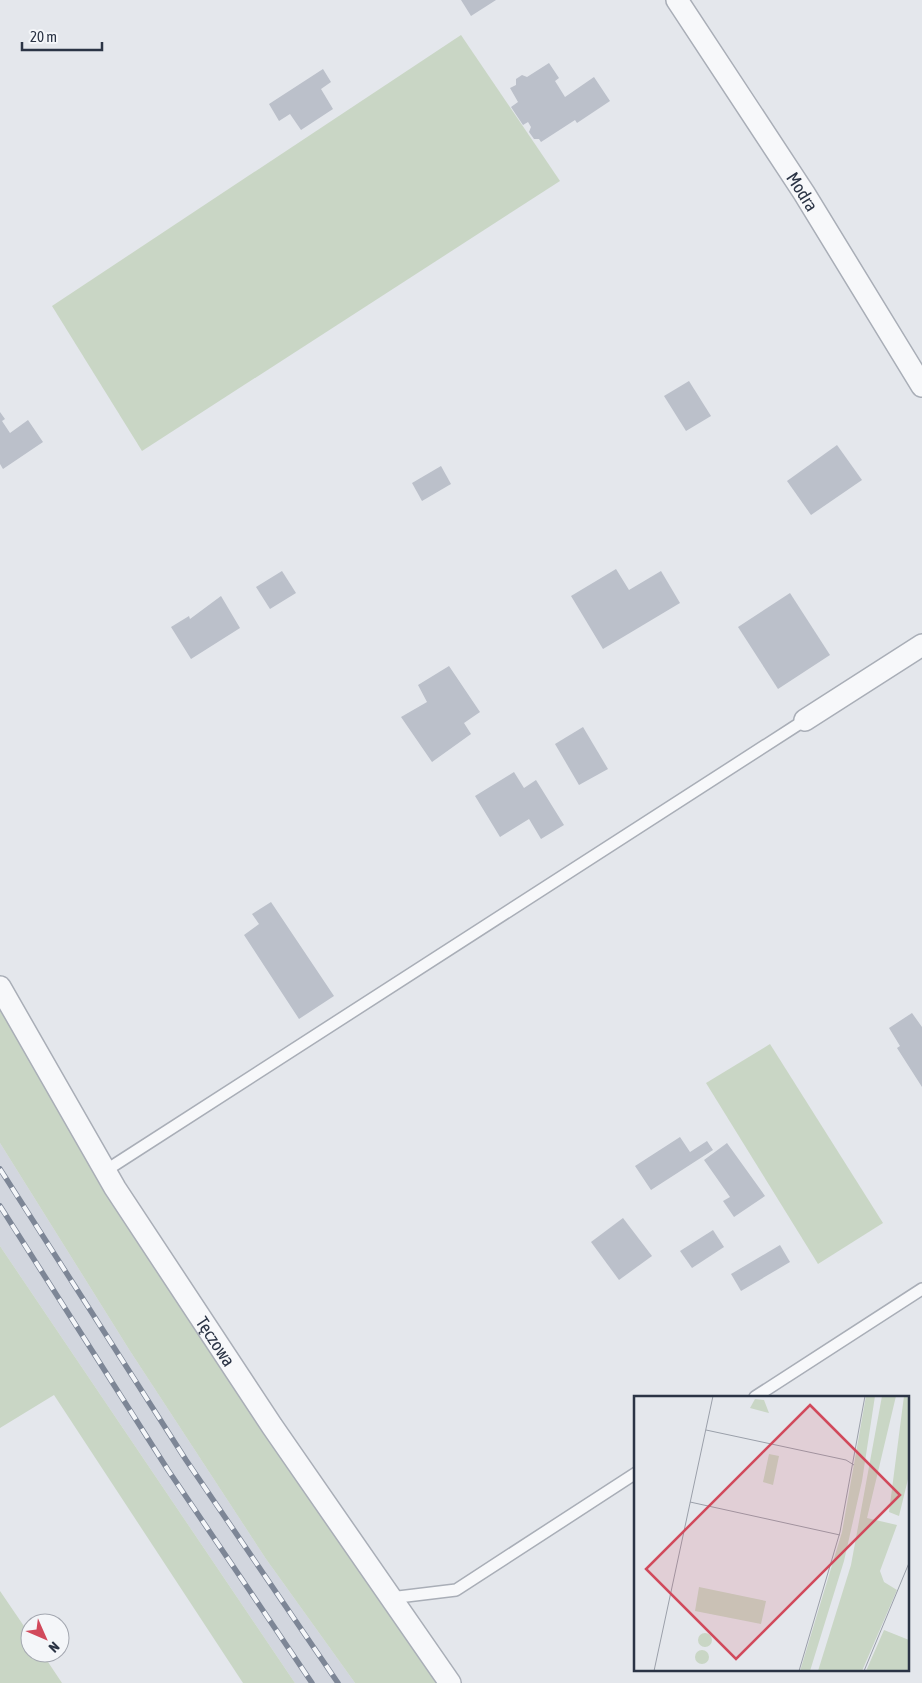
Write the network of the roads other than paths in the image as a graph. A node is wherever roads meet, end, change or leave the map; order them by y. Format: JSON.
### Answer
{"nodes":[{"id":1,"x":676,"y":0,"type":"edge"},
{"id":2,"x":922,"y":386,"type":"edge"},
{"id":3,"x":922,"y":645,"type":"edge"},
{"id":4,"x":804,"y":720,"type":"joint"},
{"id":5,"x":0,"y":987,"type":"edge"},
{"id":6,"x":105,"y":1171,"type":"junction"},
{"id":7,"x":922,"y":1289,"type":"edge"},
{"id":8,"x":757,"y":1396,"type":"edge"},
{"id":9,"x":634,"y":1475,"type":"edge"},
{"id":10,"x":390,"y":1598,"type":"junction"},
{"id":11,"x":450,"y":1683,"type":"edge"}],
"edges":[{"from":1,"to":2,"type":"street","name":"Modra"},
{"from":3,"to":4,"type":"street"},
{"from":4,"to":6,"type":"lane"},
{"from":5,"to":6,"type":"street","name":"Tęczowa"},
{"from":6,"to":10,"type":"street","name":"Tęczowa"},
{"from":7,"to":8,"type":"lane"},
{"from":9,"to":10,"type":"lane"},
{"from":10,"to":11,"type":"street","name":"Tęczowa"}]}
